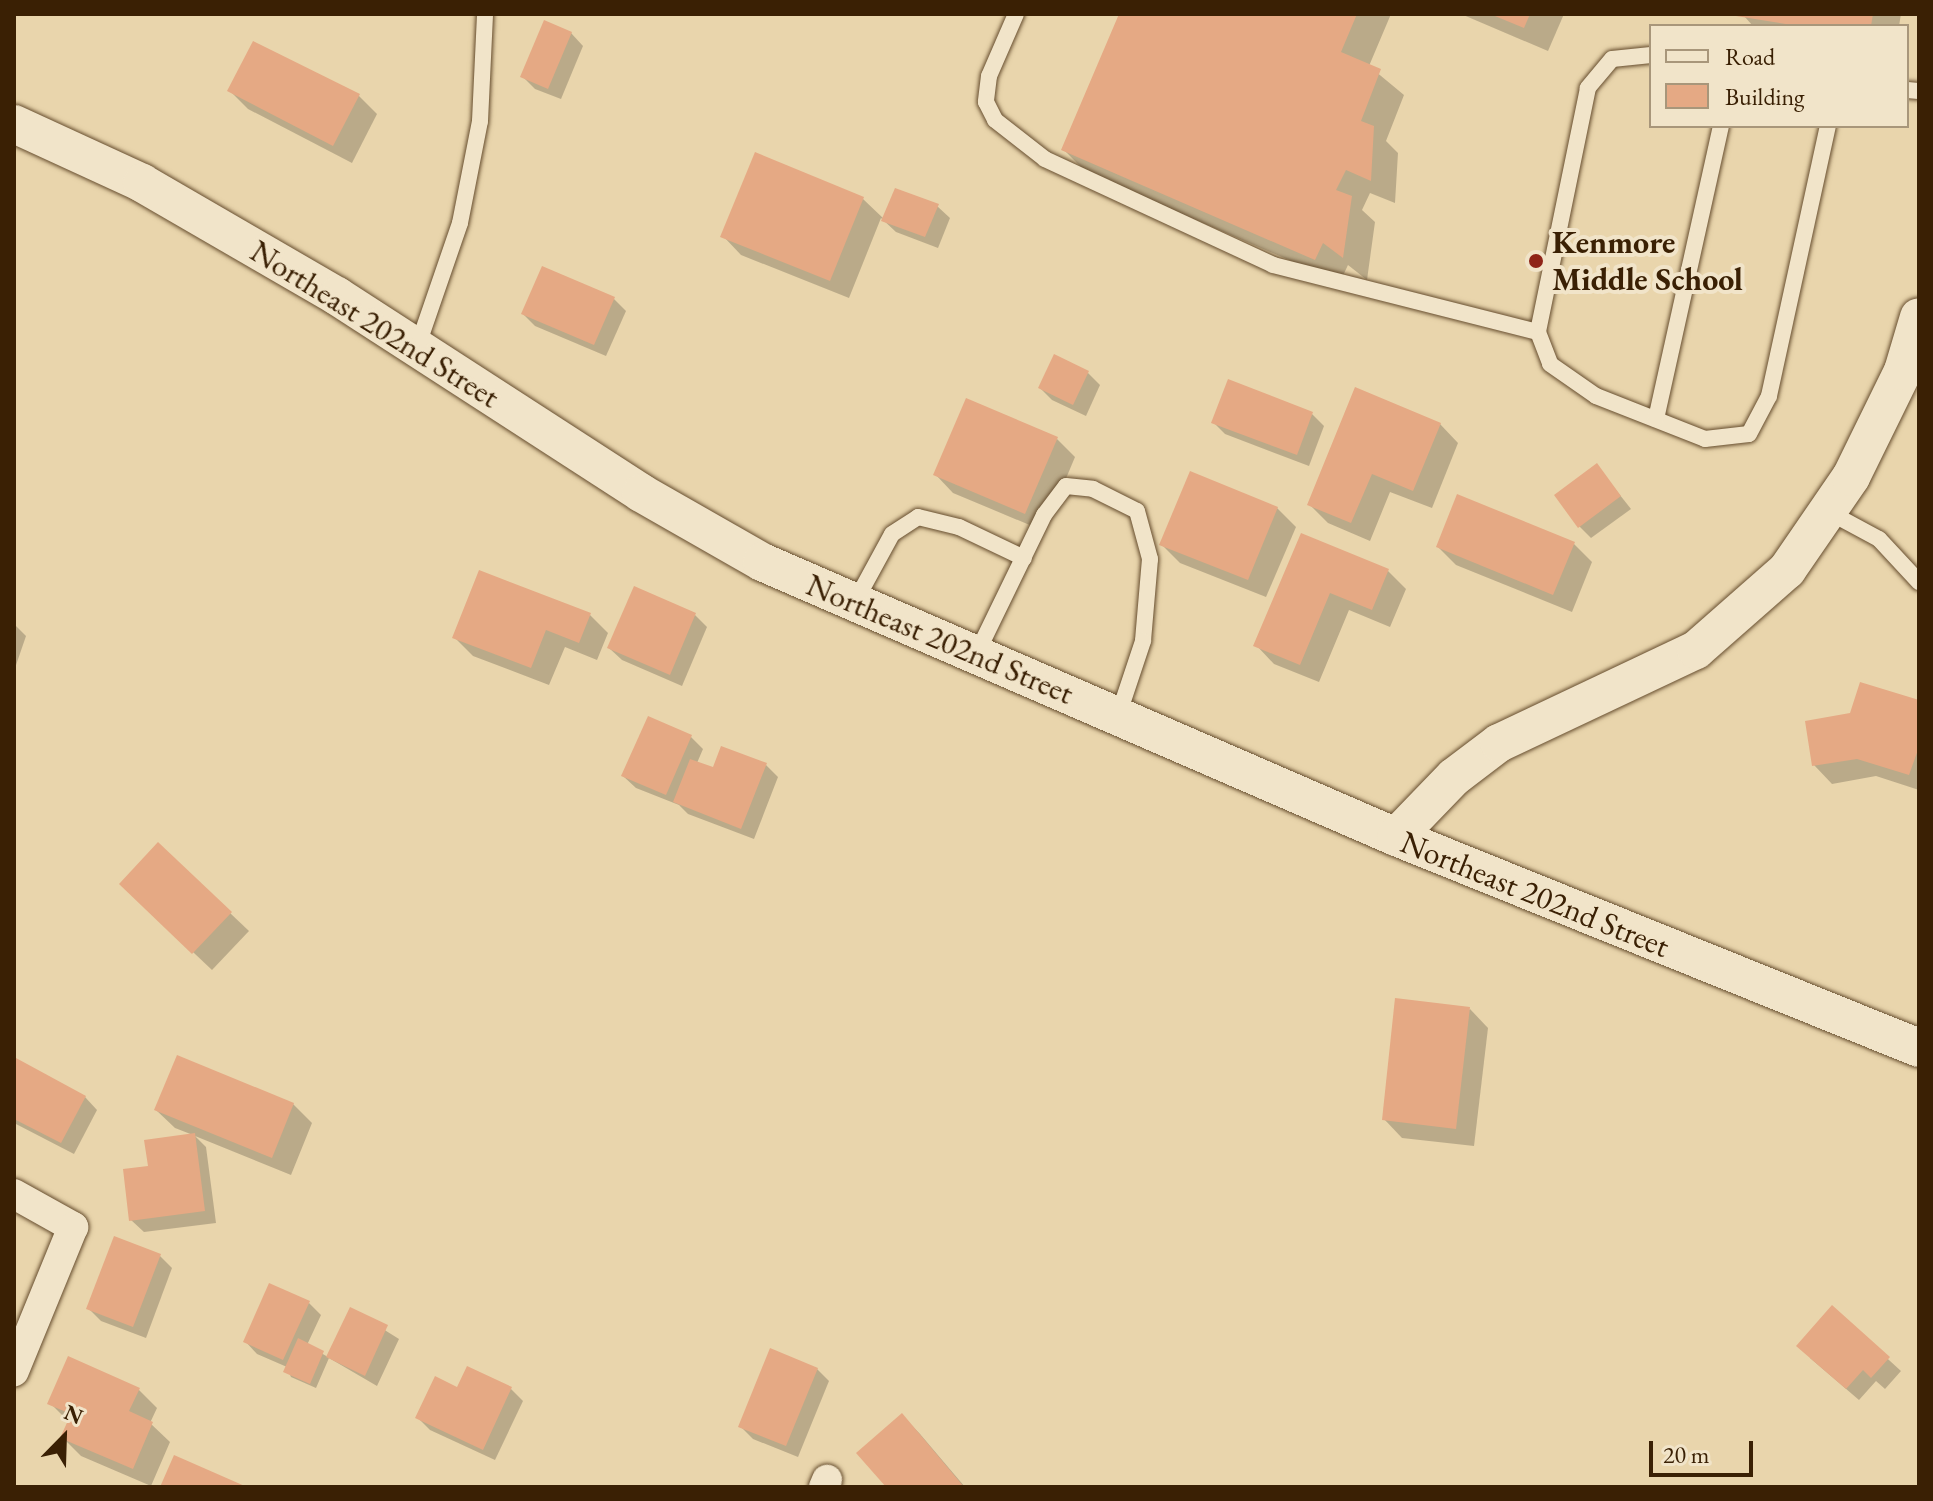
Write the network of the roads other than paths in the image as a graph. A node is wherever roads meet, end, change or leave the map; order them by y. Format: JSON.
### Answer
{"nodes":[{"id":1,"x":485,"y":14,"type":"edge"},
{"id":2,"x":1016,"y":14,"type":"edge"},
{"id":3,"x":1649,"y":55,"type":"edge"},
{"id":4,"x":14,"y":124,"type":"edge"},
{"id":5,"x":1721,"y":128,"type":"edge"},
{"id":6,"x":1828,"y":128,"type":"edge"},
{"id":7,"x":1919,"y":317,"type":"edge"},
{"id":8,"x":1538,"y":332,"type":"junction"},
{"id":9,"x":417,"y":348,"type":"junction"},
{"id":10,"x":1656,"y":419,"type":"junction"},
{"id":11,"x":1827,"y":511,"type":"junction"},
{"id":12,"x":1024,"y":558,"type":"junction"},
{"id":13,"x":1919,"y":582,"type":"edge"},
{"id":14,"x":855,"y":602,"type":"junction"},
{"id":15,"x":976,"y":655,"type":"junction"},
{"id":16,"x":1118,"y":716,"type":"junction"},
{"id":17,"x":1396,"y":837,"type":"junction"},
{"id":18,"x":1919,"y":1048,"type":"edge"},
{"id":19,"x":14,"y":1194,"type":"edge"},
{"id":20,"x":14,"y":1371,"type":"edge"}],
"edges":[{"from":1,"to":9,"type":"lane"},
{"from":2,"to":8,"type":"lane"},
{"from":3,"to":8,"type":"lane"},
{"from":4,"to":9,"type":"street","name":"Northeast 202nd Street"},
{"from":5,"to":10,"type":"lane"},
{"from":6,"to":10,"type":"lane"},
{"from":7,"to":11,"type":"street"},
{"from":8,"to":10,"type":"lane"},
{"from":9,"to":14,"type":"street","name":"Northeast 202nd Street"},
{"from":11,"to":13,"type":"lane"},
{"from":11,"to":17,"type":"street"},
{"from":12,"to":14,"type":"lane"},
{"from":12,"to":15,"type":"lane"},
{"from":12,"to":16,"type":"lane"},
{"from":14,"to":15,"type":"street","name":"Northeast 202nd Street"},
{"from":15,"to":16,"type":"street","name":"Northeast 202nd Street"},
{"from":16,"to":17,"type":"street","name":"Northeast 202nd Street"},
{"from":17,"to":18,"type":"street","name":"Northeast 202nd Street"},
{"from":19,"to":20,"type":"street"}]}
